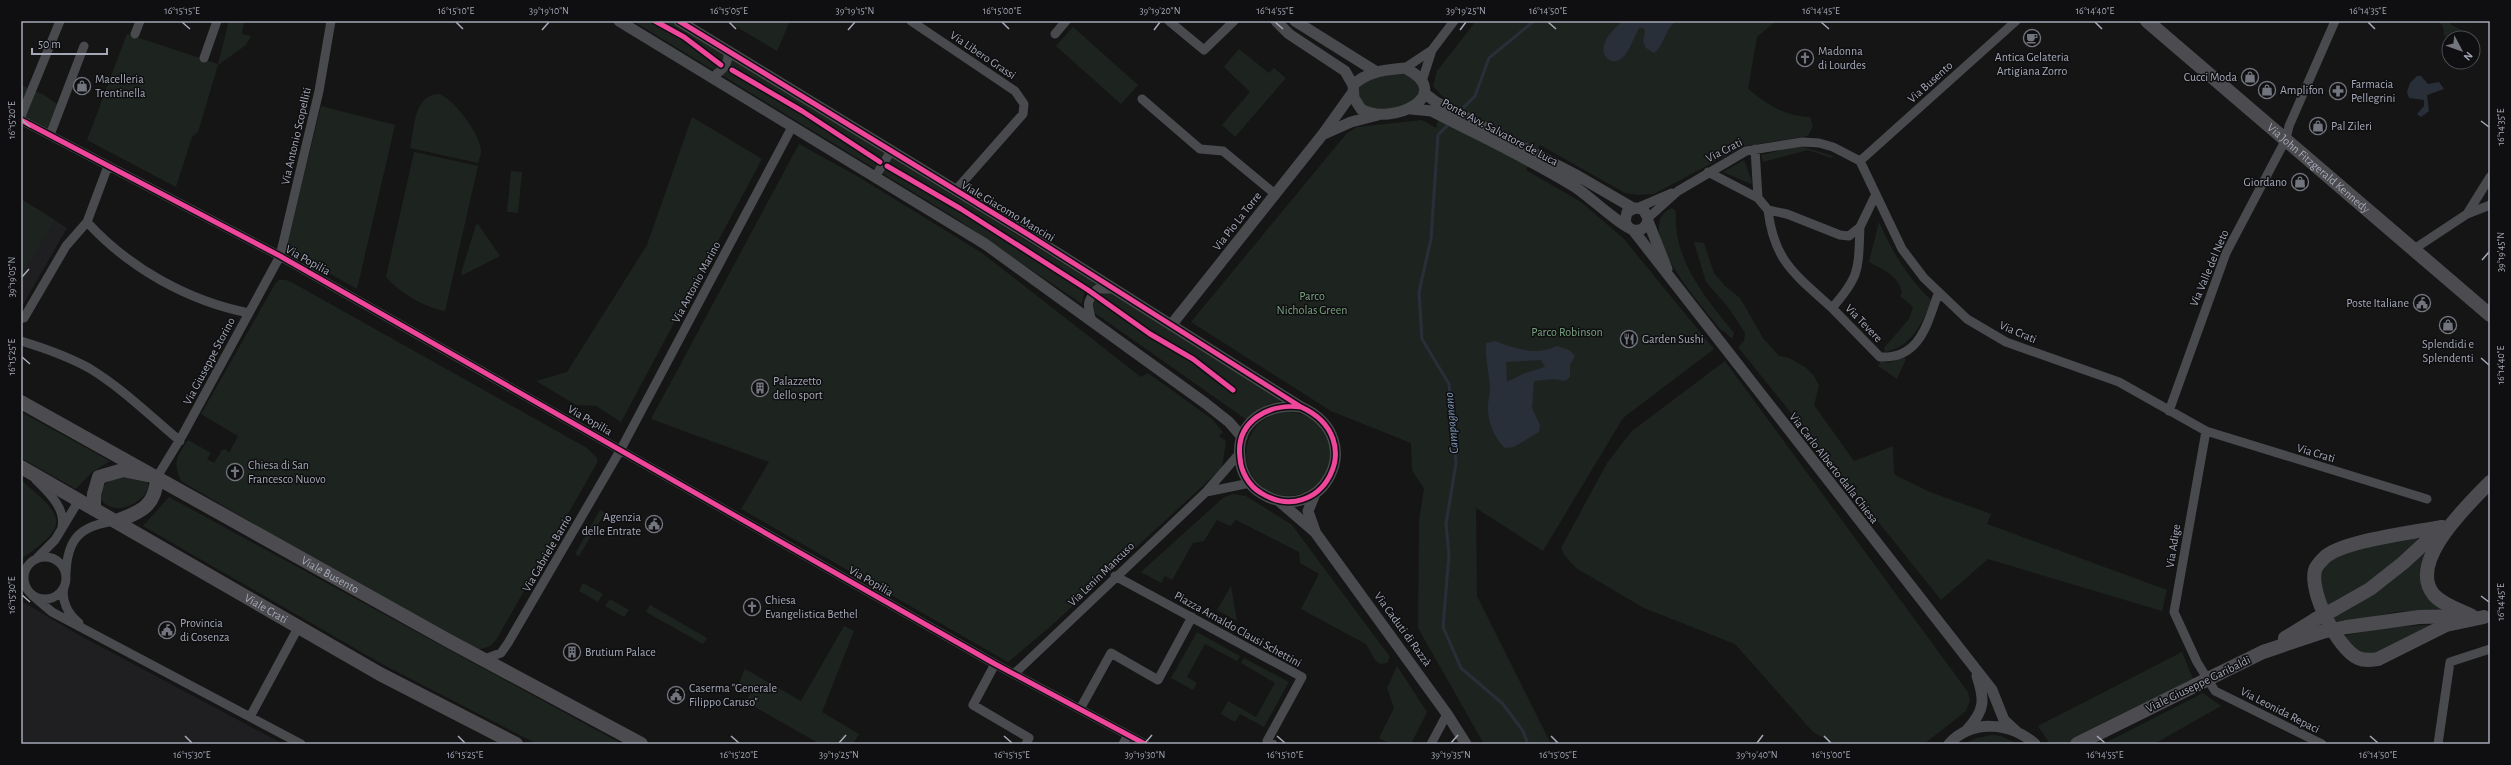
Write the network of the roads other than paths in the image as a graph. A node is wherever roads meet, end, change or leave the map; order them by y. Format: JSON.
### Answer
{"nodes":[{"id":1,"x":60,"y":21,"type":"edge"},
{"id":2,"x":140,"y":21,"type":"edge"},
{"id":3,"x":217,"y":21,"type":"edge"},
{"id":4,"x":331,"y":21,"type":"edge"},
{"id":5,"x":619,"y":21,"type":"edge"},
{"id":6,"x":679,"y":21,"type":"edge"},
{"id":7,"x":911,"y":21,"type":"edge"},
{"id":8,"x":1066,"y":21,"type":"edge"},
{"id":9,"x":1169,"y":21,"type":"edge"},
{"id":10,"x":1234,"y":21,"type":"edge"},
{"id":11,"x":1276,"y":21,"type":"edge"},
{"id":12,"x":1295,"y":21,"type":"edge"},
{"id":13,"x":1454,"y":21,"type":"edge"},
{"id":14,"x":2016,"y":21,"type":"edge"},
{"id":15,"x":2147,"y":21,"type":"edge"},
{"id":16,"x":2335,"y":21,"type":"edge"},
{"id":17,"x":135,"y":34,"type":"dead end"},
{"id":18,"x":1055,"y":34,"type":"dead end"},
{"id":19,"x":84,"y":46,"type":"dead end"},
{"id":20,"x":1432,"y":50,"type":"junction"},
{"id":21,"x":728,"y":51,"type":"junction"},
{"id":22,"x":204,"y":58,"type":"dead end"},
{"id":23,"x":1405,"y":68,"type":"junction"},
{"id":24,"x":1375,"y":71,"type":"junction"},
{"id":25,"x":711,"y":78,"type":"junction"},
{"id":26,"x":1422,"y":81,"type":"junction"},
{"id":27,"x":1353,"y":88,"type":"junction"},
{"id":28,"x":1424,"y":93,"type":"junction"},
{"id":29,"x":1142,"y":99,"type":"dead end"},
{"id":30,"x":1434,"y":106,"type":"junction"},
{"id":31,"x":1411,"y":109,"type":"junction"},
{"id":32,"x":1378,"y":115,"type":"junction"},
{"id":33,"x":21,"y":116,"type":"edge"},
{"id":34,"x":21,"y":120,"type":"edge"},
{"id":35,"x":792,"y":127,"type":"junction"},
{"id":36,"x":1323,"y":134,"type":"junction"},
{"id":37,"x":50,"y":135,"type":"junction"},
{"id":38,"x":2286,"y":140,"type":"junction"},
{"id":39,"x":1755,"y":149,"type":"junction"},
{"id":40,"x":891,"y":151,"type":"junction"},
{"id":41,"x":1860,"y":161,"type":"junction"},
{"id":42,"x":108,"y":166,"type":"junction"},
{"id":43,"x":1708,"y":172,"type":"junction"},
{"id":44,"x":875,"y":177,"type":"junction"},
{"id":45,"x":2490,"y":177,"type":"edge"},
{"id":46,"x":1576,"y":181,"type":"junction"},
{"id":47,"x":956,"y":191,"type":"junction"},
{"id":48,"x":1678,"y":191,"type":"junction"},
{"id":49,"x":1275,"y":194,"type":"junction"},
{"id":50,"x":1876,"y":194,"type":"junction"},
{"id":51,"x":1758,"y":198,"type":"junction"},
{"id":52,"x":2490,"y":205,"type":"edge"},
{"id":53,"x":1635,"y":208,"type":"junction"},
{"id":54,"x":1768,"y":210,"type":"junction"},
{"id":55,"x":2467,"y":214,"type":"junction"},
{"id":56,"x":1648,"y":220,"type":"junction"},
{"id":57,"x":87,"y":222,"type":"junction"},
{"id":58,"x":1860,"y":227,"type":"junction"},
{"id":59,"x":1631,"y":229,"type":"junction"},
{"id":60,"x":2414,"y":249,"type":"junction"},
{"id":61,"x":280,"y":256,"type":"junction"},
{"id":62,"x":1673,"y":283,"type":"junction"},
{"id":63,"x":1115,"y":289,"type":"junction"},
{"id":64,"x":1938,"y":294,"type":"junction"},
{"id":65,"x":1832,"y":308,"type":"junction"},
{"id":66,"x":249,"y":314,"type":"junction"},
{"id":67,"x":2490,"y":315,"type":"edge"},
{"id":68,"x":24,"y":318,"type":"dead end"},
{"id":69,"x":1092,"y":321,"type":"junction"},
{"id":70,"x":1172,"y":324,"type":"junction"},
{"id":71,"x":21,"y":340,"type":"edge"},
{"id":72,"x":21,"y":402,"type":"edge"},
{"id":73,"x":1302,"y":407,"type":"junction"},
{"id":74,"x":2169,"y":411,"type":"junction"},
{"id":75,"x":2206,"y":431,"type":"junction"},
{"id":76,"x":1242,"y":437,"type":"junction"},
{"id":77,"x":180,"y":440,"type":"junction"},
{"id":78,"x":621,"y":449,"type":"junction"},
{"id":79,"x":1239,"y":454,"type":"junction"},
{"id":80,"x":23,"y":468,"type":"edge"},
{"id":81,"x":100,"y":477,"type":"junction"},
{"id":82,"x":158,"y":477,"type":"junction"},
{"id":83,"x":2490,"y":482,"type":"edge"},
{"id":84,"x":1250,"y":483,"type":"junction"},
{"id":85,"x":1206,"y":492,"type":"junction"},
{"id":86,"x":1315,"y":494,"type":"junction"},
{"id":87,"x":2427,"y":499,"type":"dead end"},
{"id":88,"x":79,"y":500,"type":"junction"},
{"id":89,"x":1279,"y":501,"type":"junction"},
{"id":90,"x":94,"y":509,"type":"junction"},
{"id":91,"x":2463,"y":511,"type":"junction"},
{"id":92,"x":116,"y":521,"type":"junction"},
{"id":93,"x":2441,"y":527,"type":"junction"},
{"id":94,"x":61,"y":531,"type":"junction"},
{"id":95,"x":1315,"y":532,"type":"junction"},
{"id":96,"x":28,"y":563,"type":"edge"},
{"id":97,"x":66,"y":575,"type":"junction"},
{"id":98,"x":1115,"y":576,"type":"junction"},
{"id":99,"x":64,"y":586,"type":"junction"},
{"id":100,"x":27,"y":591,"type":"edge"},
{"id":101,"x":2482,"y":616,"type":"edge"},
{"id":102,"x":1192,"y":617,"type":"junction"},
{"id":103,"x":2319,"y":625,"type":"junction"},
{"id":104,"x":299,"y":626,"type":"junction"},
{"id":105,"x":86,"y":629,"type":"junction"},
{"id":106,"x":2490,"y":649,"type":"edge"},
{"id":107,"x":484,"y":659,"type":"junction"},
{"id":108,"x":2197,"y":662,"type":"joint"},
{"id":109,"x":995,"y":664,"type":"junction"},
{"id":110,"x":1976,"y":669,"type":"junction"},
{"id":111,"x":1014,"y":674,"type":"junction"},
{"id":112,"x":1080,"y":709,"type":"junction"},
{"id":113,"x":1447,"y":714,"type":"junction"},
{"id":114,"x":250,"y":717,"type":"junction"},
{"id":115,"x":1967,"y":730,"type":"junction"},
{"id":116,"x":2017,"y":732,"type":"junction"},
{"id":117,"x":1128,"y":735,"type":"junction"},
{"id":118,"x":508,"y":742,"type":"edge"},
{"id":119,"x":301,"y":744,"type":"edge"},
{"id":120,"x":641,"y":744,"type":"edge"},
{"id":121,"x":1026,"y":744,"type":"edge"},
{"id":122,"x":1122,"y":744,"type":"edge"},
{"id":123,"x":1145,"y":744,"type":"edge"},
{"id":124,"x":1273,"y":744,"type":"edge"},
{"id":125,"x":1431,"y":744,"type":"edge"},
{"id":126,"x":1466,"y":744,"type":"edge"},
{"id":127,"x":1949,"y":744,"type":"edge"},
{"id":128,"x":2035,"y":744,"type":"edge"},
{"id":129,"x":2077,"y":744,"type":"edge"},
{"id":130,"x":2322,"y":744,"type":"edge"},
{"id":131,"x":2438,"y":744,"type":"edge"}],
"edges":[{"from":1,"to":33,"type":"street"},
{"from":2,"to":17,"type":"street"},
{"from":3,"to":22,"type":"street"},
{"from":4,"to":61,"type":"street","name":"Via Antonio Scopelliti"},
{"from":5,"to":25,"type":"street"},
{"from":6,"to":21,"type":"street","name":"Viale Giacomo Mancini"},
{"from":7,"to":47,"type":"street","name":"Via Libero Grassi"},
{"from":8,"to":18,"type":"street"},
{"from":9,"to":10,"type":"street"},
{"from":11,"to":27,"type":"street"},
{"from":12,"to":24,"type":"street"},
{"from":13,"to":20,"type":"street"},
{"from":14,"to":41,"type":"street","name":"Via Busento"},
{"from":15,"to":38,"type":"main road","name":"Via John Fitzgerald Kennedy"},
{"from":16,"to":38,"type":"street","name":"Via Valle del Neto"},
{"from":19,"to":37,"type":"street"},
{"from":20,"to":23,"type":"street"},
{"from":20,"to":26,"type":"street"},
{"from":21,"to":25,"type":"street"},
{"from":21,"to":40,"type":"street","name":"Viale Giacomo Mancini"},
{"from":23,"to":24,"type":"street"},
{"from":23,"to":26,"type":"street"},
{"from":24,"to":27,"type":"street"},
{"from":25,"to":35,"type":"street"},
{"from":26,"to":28,"type":"street"},
{"from":27,"to":32,"type":"street"},
{"from":27,"to":36,"type":"street","name":"Via Pio La Torre"},
{"from":28,"to":30,"type":"street","name":"Ponte Avv. Salvatore de Luca"},
{"from":28,"to":31,"type":"street"},
{"from":29,"to":49,"type":"street"},
{"from":30,"to":31,"type":"street","name":"Ponte Avv. Salvatore de Luca"},
{"from":30,"to":46,"type":"street","name":"Ponte Avv. Salvatore de Luca"},
{"from":31,"to":32,"type":"street"},
{"from":32,"to":36,"type":"street","name":"Via Pio La Torre"},
{"from":34,"to":37,"type":"street","name":"Via Popilia"},
{"from":35,"to":44,"type":"street"},
{"from":35,"to":78,"type":"street","name":"Via Antonio Marino"},
{"from":36,"to":49,"type":"street","name":"Via Pio La Torre"},
{"from":37,"to":42,"type":"street","name":"Via Popilia"},
{"from":38,"to":60,"type":"main road","name":"Via John Fitzgerald Kennedy"},
{"from":38,"to":74,"type":"street","name":"Via Valle del Neto"},
{"from":39,"to":41,"type":"street","name":"Via Crati"},
{"from":39,"to":43,"type":"street","name":"Via Crati"},
{"from":39,"to":51,"type":"street"},
{"from":40,"to":44,"type":"street"},
{"from":40,"to":47,"type":"street","name":"Viale Giacomo Mancini"},
{"from":41,"to":50,"type":"street","name":"Via Crati"},
{"from":42,"to":57,"type":"street"},
{"from":42,"to":61,"type":"street","name":"Via Popilia"},
{"from":43,"to":48,"type":"street","name":"Via Crati"},
{"from":43,"to":51,"type":"street"},
{"from":44,"to":69,"type":"street"},
{"from":45,"to":55,"type":"street"},
{"from":46,"to":53,"type":"street"},
{"from":46,"to":59,"type":"street","name":"Via Carlo Alberto dalla Chiesa"},
{"from":47,"to":63,"type":"street","name":"Viale Giacomo Mancini"},
{"from":48,"to":53,"type":"street","name":"Via Crati"},
{"from":48,"to":56,"type":"street","name":"Via Crati"},
{"from":49,"to":70,"type":"street","name":"Via Pio La Torre"},
{"from":50,"to":58,"type":"street","name":"Via Tevere"},
{"from":50,"to":64,"type":"street","name":"Via Crati"},
{"from":51,"to":54,"type":"street"},
{"from":52,"to":55,"type":"street"},
{"from":53,"to":56,"type":"street"},
{"from":53,"to":59,"type":"street"},
{"from":54,"to":58,"type":"street"},
{"from":54,"to":65,"type":"street","name":"Via Tevere"},
{"from":55,"to":60,"type":"street"},
{"from":56,"to":59,"type":"street"},
{"from":56,"to":62,"type":"street","name":"Via Carlo Alberto dalla Chiesa"},
{"from":57,"to":66,"type":"street"},
{"from":57,"to":68,"type":"street"},
{"from":58,"to":65,"type":"street","name":"Via Tevere"},
{"from":59,"to":62,"type":"street","name":"Via Carlo Alberto dalla Chiesa"},
{"from":60,"to":67,"type":"main road","name":"Via John Fitzgerald Kennedy"},
{"from":61,"to":66,"type":"street","name":"Via Giuseppe Storino"},
{"from":61,"to":78,"type":"street","name":"Via Popilia"},
{"from":62,"to":110,"type":"street","name":"Via Carlo Alberto dalla Chiesa"},
{"from":63,"to":69,"type":"street"},
{"from":63,"to":70,"type":"street","name":"Viale Giacomo Mancini"},
{"from":64,"to":65,"type":"street","name":"Via Tevere"},
{"from":64,"to":74,"type":"street","name":"Via Crati"},
{"from":66,"to":77,"type":"street","name":"Via Giuseppe Storino"},
{"from":69,"to":76,"type":"street"},
{"from":70,"to":73,"type":"street","name":"Viale Giacomo Mancini"},
{"from":71,"to":77,"type":"street"},
{"from":72,"to":82,"type":"main road","name":"Viale Busento"},
{"from":73,"to":76,"type":"street","name":"Viale Giacomo Mancini"},
{"from":73,"to":86,"type":"street","name":"Viale Giacomo Mancini"},
{"from":74,"to":75,"type":"street","name":"Via Crati"},
{"from":75,"to":87,"type":"street","name":"Via Crati"},
{"from":75,"to":108,"type":"street","name":"Via Adige"},
{"from":76,"to":79,"type":"street","name":"Viale Giacomo Mancini"},
{"from":77,"to":82,"type":"street","name":"Via Giuseppe Storino"},
{"from":78,"to":107,"type":"street","name":"Via Gabriele Barrio"},
{"from":78,"to":109,"type":"street","name":"Via Popilia"},
{"from":79,"to":84,"type":"street","name":"Viale Giacomo Mancini"},
{"from":79,"to":85,"type":"street","name":"Via Lenin Mancuso"},
{"from":80,"to":88,"type":"main road","name":"Viale Crati"},
{"from":80,"to":94,"type":"street"},
{"from":81,"to":82,"type":"main road"},
{"from":81,"to":88,"type":"main road"},
{"from":81,"to":90,"type":"main road"},
{"from":82,"to":92,"type":"main road"},
{"from":82,"to":107,"type":"main road","name":"Viale Busento"},
{"from":83,"to":91,"type":"main road"},
{"from":84,"to":85,"type":"street"},
{"from":84,"to":89,"type":"street","name":"Viale Giacomo Mancini"},
{"from":85,"to":98,"type":"street","name":"Via Lenin Mancuso"},
{"from":86,"to":89,"type":"street","name":"Viale Giacomo Mancini"},
{"from":86,"to":95,"type":"street","name":"Via Caduti di Razzà"},
{"from":88,"to":90,"type":"main road","name":"Viale Crati"},
{"from":88,"to":94,"type":"street"},
{"from":89,"to":95,"type":"street","name":"Via Caduti di Razzà"},
{"from":90,"to":92,"type":"main road","name":"Viale Crati"},
{"from":91,"to":93,"type":"main road"},
{"from":91,"to":101,"type":"main road"},
{"from":92,"to":97,"type":"street"},
{"from":92,"to":104,"type":"main road","name":"Viale Crati"},
{"from":93,"to":101,"type":"main road"},
{"from":93,"to":103,"type":"main road","bridge":true},
{"from":94,"to":96,"type":"street"},
{"from":95,"to":113,"type":"street","name":"Via Caduti di Razzà"},
{"from":96,"to":97,"type":"street"},
{"from":96,"to":100,"type":"street"},
{"from":97,"to":99,"type":"street"},
{"from":98,"to":102,"type":"street","name":"Piazza Arnaldo Clausi Schettini"},
{"from":98,"to":111,"type":"street","name":"Via Lenin Mancuso"},
{"from":99,"to":100,"type":"street"},
{"from":99,"to":105,"type":"street"},
{"from":100,"to":105,"type":"street"},
{"from":101,"to":103,"type":"main road","bridge":true},
{"from":102,"to":112,"type":"street"},
{"from":102,"to":124,"type":"street","name":"Piazza Arnaldo Clausi Schettini"},
{"from":103,"to":129,"type":"main road","name":"Viale Giuseppe Garibaldi","bridge":true},
{"from":104,"to":114,"type":"street"},
{"from":104,"to":118,"type":"main road","name":"Viale Crati"},
{"from":105,"to":114,"type":"street"},
{"from":106,"to":131,"type":"street"},
{"from":107,"to":120,"type":"main road","name":"Viale Busento"},
{"from":108,"to":130,"type":"street","name":"Via Leonida Repaci"},
{"from":109,"to":111,"type":"street","name":"Via Popilia"},
{"from":109,"to":121,"type":"street"},
{"from":110,"to":115,"type":"street","name":"Via Carlo Alberto dalla Chiesa"},
{"from":110,"to":116,"type":"street","name":"Via Carlo Alberto dalla Chiesa"},
{"from":111,"to":112,"type":"street","name":"Via Popilia"},
{"from":112,"to":117,"type":"street","name":"Via Popilia"},
{"from":113,"to":125,"type":"street"},
{"from":113,"to":126,"type":"street","name":"Via Caduti di Razzà"},
{"from":114,"to":119,"type":"street"},
{"from":115,"to":116,"type":"street"},
{"from":115,"to":127,"type":"street"},
{"from":116,"to":128,"type":"street"},
{"from":117,"to":122,"type":"street"},
{"from":117,"to":123,"type":"street","name":"Via Popilia"}]}
